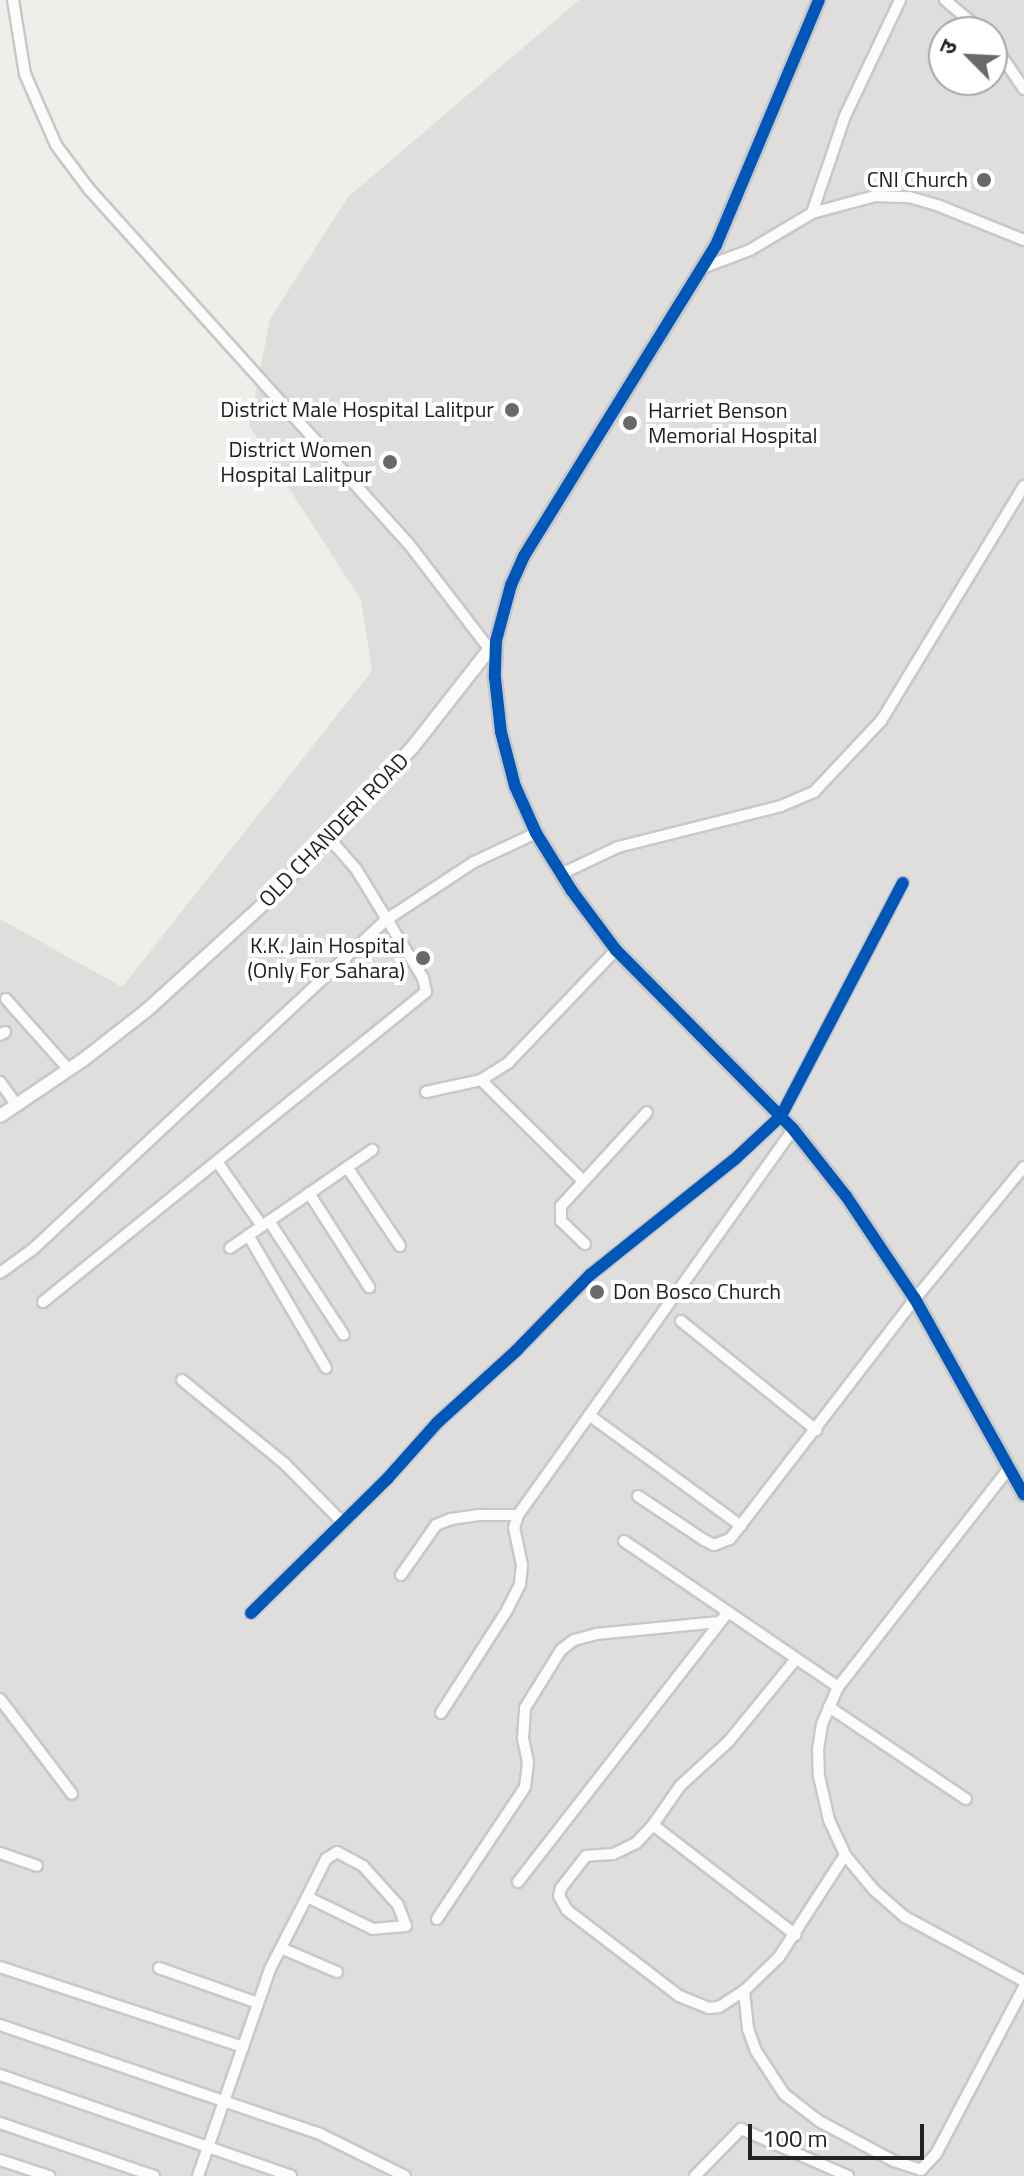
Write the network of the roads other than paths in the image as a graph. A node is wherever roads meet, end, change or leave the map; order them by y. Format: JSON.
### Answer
{"nodes":[{"id":1,"x":13,"y":0,"type":"edge"},
{"id":2,"x":819,"y":0,"type":"edge"},
{"id":3,"x":900,"y":0,"type":"edge"},
{"id":4,"x":945,"y":0,"type":"edge"},
{"id":5,"x":964,"y":16,"type":"edge"},
{"id":6,"x":1008,"y":66,"type":"edge"},
{"id":7,"x":1024,"y":89,"type":"edge"},
{"id":8,"x":812,"y":213,"type":"junction"},
{"id":9,"x":1024,"y":240,"type":"edge"},
{"id":10,"x":702,"y":268,"type":"junction"},
{"id":11,"x":1024,"y":486,"type":"edge"},
{"id":12,"x":493,"y":646,"type":"junction"},
{"id":13,"x":536,"y":833,"type":"junction"},
{"id":14,"x":330,"y":839,"type":"junction"},
{"id":15,"x":557,"y":867,"type":"junction"},
{"id":16,"x":903,"y":883,"type":"dead end"},
{"id":17,"x":386,"y":920,"type":"junction"},
{"id":18,"x":616,"y":950,"type":"junction"},
{"id":19,"x":6,"y":999,"type":"dead end"},
{"id":20,"x":69,"y":1070,"type":"junction"},
{"id":21,"x":481,"y":1080,"type":"junction"},
{"id":22,"x":0,"y":1082,"type":"edge"},
{"id":23,"x":426,"y":1092,"type":"dead end"},
{"id":24,"x":17,"y":1105,"type":"junction"},
{"id":25,"x":647,"y":1112,"type":"dead end"},
{"id":26,"x":0,"y":1116,"type":"edge"},
{"id":27,"x":781,"y":1116,"type":"junction"},
{"id":28,"x":793,"y":1129,"type":"junction"},
{"id":29,"x":372,"y":1150,"type":"dead end"},
{"id":30,"x":218,"y":1163,"type":"junction"},
{"id":31,"x":347,"y":1167,"type":"junction"},
{"id":32,"x":1024,"y":1167,"type":"edge"},
{"id":33,"x":581,"y":1179,"type":"junction"},
{"id":34,"x":309,"y":1193,"type":"junction"},
{"id":35,"x":265,"y":1223,"type":"junction"},
{"id":36,"x":248,"y":1235,"type":"junction"},
{"id":37,"x":585,"y":1244,"type":"dead end"},
{"id":38,"x":400,"y":1246,"type":"dead end"},
{"id":39,"x":230,"y":1248,"type":"dead end"},
{"id":40,"x":0,"y":1273,"type":"edge"},
{"id":41,"x":369,"y":1287,"type":"dead end"},
{"id":42,"x":915,"y":1299,"type":"junction"},
{"id":43,"x":43,"y":1302,"type":"dead end"},
{"id":44,"x":681,"y":1321,"type":"dead end"},
{"id":45,"x":344,"y":1335,"type":"dead end"},
{"id":46,"x":326,"y":1368,"type":"dead end"},
{"id":47,"x":182,"y":1380,"type":"dead end"},
{"id":48,"x":589,"y":1415,"type":"junction"},
{"id":49,"x":816,"y":1430,"type":"junction"},
{"id":50,"x":1010,"y":1467,"type":"junction"},
{"id":51,"x":1024,"y":1495,"type":"edge"},
{"id":52,"x":638,"y":1496,"type":"dead end"},
{"id":53,"x":518,"y":1515,"type":"junction"},
{"id":54,"x":343,"y":1523,"type":"junction"},
{"id":55,"x":741,"y":1526,"type":"junction"},
{"id":56,"x":624,"y":1541,"type":"dead end"},
{"id":57,"x":401,"y":1575,"type":"dead end"},
{"id":58,"x":728,"y":1612,"type":"junction"},
{"id":59,"x":251,"y":1613,"type":"dead end"},
{"id":60,"x":719,"y":1622,"type":"junction"},
{"id":61,"x":796,"y":1659,"type":"junction"},
{"id":62,"x":838,"y":1687,"type":"junction"},
{"id":63,"x":0,"y":1699,"type":"edge"},
{"id":64,"x":829,"y":1707,"type":"junction"},
{"id":65,"x":441,"y":1713,"type":"dead end"},
{"id":66,"x":72,"y":1794,"type":"dead end"},
{"id":67,"x":966,"y":1799,"type":"dead end"},
{"id":68,"x":653,"y":1825,"type":"junction"},
{"id":69,"x":0,"y":1853,"type":"edge"},
{"id":70,"x":845,"y":1855,"type":"junction"},
{"id":71,"x":37,"y":1866,"type":"dead end"},
{"id":72,"x":518,"y":1882,"type":"dead end"},
{"id":73,"x":307,"y":1897,"type":"junction"},
{"id":74,"x":437,"y":1919,"type":"dead end"},
{"id":75,"x":796,"y":1935,"type":"junction"},
{"id":76,"x":281,"y":1948,"type":"junction"},
{"id":77,"x":0,"y":1967,"type":"edge"},
{"id":78,"x":159,"y":1968,"type":"dead end"},
{"id":79,"x":337,"y":1972,"type":"dead end"},
{"id":80,"x":1024,"y":1984,"type":"edge"},
{"id":81,"x":744,"y":1991,"type":"junction"},
{"id":82,"x":258,"y":2003,"type":"junction"},
{"id":83,"x":0,"y":2025,"type":"edge"},
{"id":84,"x":243,"y":2047,"type":"junction"},
{"id":85,"x":0,"y":2075,"type":"edge"},
{"id":86,"x":225,"y":2100,"type":"junction"},
{"id":87,"x":0,"y":2123,"type":"edge"},
{"id":88,"x":207,"y":2147,"type":"junction"},
{"id":89,"x":0,"y":2160,"type":"edge"},
{"id":90,"x":22,"y":2172,"type":"edge"},
{"id":91,"x":49,"y":2176,"type":"edge"},
{"id":92,"x":154,"y":2176,"type":"edge"},
{"id":93,"x":198,"y":2176,"type":"edge"},
{"id":94,"x":291,"y":2176,"type":"edge"},
{"id":95,"x":405,"y":2176,"type":"edge"},
{"id":96,"x":695,"y":2176,"type":"edge"},
{"id":97,"x":848,"y":2176,"type":"edge"}],
"edges":[{"from":1,"to":12,"type":"street"},
{"from":2,"to":10,"type":"street"},
{"from":3,"to":8,"type":"street"},
{"from":4,"to":5,"type":"street"},
{"from":6,"to":7,"type":"street"},
{"from":8,"to":9,"type":"street"},
{"from":8,"to":10,"type":"street"},
{"from":10,"to":12,"type":"street"},
{"from":11,"to":15,"type":"street"},
{"from":12,"to":13,"type":"street"},
{"from":12,"to":14,"type":"street","name":"OLD CHANDERI ROAD"},
{"from":13,"to":15,"type":"street"},
{"from":13,"to":17,"type":"street"},
{"from":14,"to":17,"type":"street"},
{"from":14,"to":20,"type":"street","name":"OLD CHANDERI ROAD"},
{"from":15,"to":18,"type":"street"},
{"from":16,"to":27,"type":"street"},
{"from":17,"to":30,"type":"street"},
{"from":17,"to":40,"type":"street"},
{"from":18,"to":21,"type":"street"},
{"from":18,"to":27,"type":"street"},
{"from":19,"to":20,"type":"street"},
{"from":20,"to":24,"type":"street","name":"OLD CHANDERI ROAD"},
{"from":21,"to":23,"type":"street"},
{"from":21,"to":33,"type":"street"},
{"from":22,"to":24,"type":"street"},
{"from":24,"to":26,"type":"street","name":"OLD CHANDERI ROAD"},
{"from":25,"to":33,"type":"street"},
{"from":27,"to":28,"type":"street"},
{"from":27,"to":54,"type":"street"},
{"from":28,"to":42,"type":"street"},
{"from":28,"to":48,"type":"street"},
{"from":29,"to":31,"type":"street"},
{"from":30,"to":35,"type":"street"},
{"from":30,"to":43,"type":"street"},
{"from":31,"to":34,"type":"street"},
{"from":31,"to":38,"type":"street"},
{"from":32,"to":42,"type":"street"},
{"from":33,"to":37,"type":"street"},
{"from":34,"to":35,"type":"street"},
{"from":34,"to":41,"type":"street"},
{"from":35,"to":36,"type":"street"},
{"from":35,"to":45,"type":"street"},
{"from":36,"to":39,"type":"street"},
{"from":36,"to":46,"type":"street"},
{"from":42,"to":49,"type":"street"},
{"from":42,"to":50,"type":"street"},
{"from":44,"to":49,"type":"street"},
{"from":47,"to":54,"type":"street"},
{"from":48,"to":53,"type":"street"},
{"from":48,"to":55,"type":"street"},
{"from":49,"to":55,"type":"street"},
{"from":50,"to":51,"type":"street"},
{"from":50,"to":62,"type":"street"},
{"from":52,"to":55,"type":"street"},
{"from":53,"to":57,"type":"street"},
{"from":53,"to":65,"type":"street"},
{"from":54,"to":59,"type":"street"},
{"from":56,"to":58,"type":"street"},
{"from":58,"to":60,"type":"street"},
{"from":58,"to":61,"type":"street"},
{"from":60,"to":72,"type":"street"},
{"from":60,"to":74,"type":"street"},
{"from":61,"to":62,"type":"street"},
{"from":61,"to":68,"type":"street"},
{"from":62,"to":64,"type":"street"},
{"from":63,"to":66,"type":"street"},
{"from":64,"to":67,"type":"street"},
{"from":64,"to":70,"type":"street"},
{"from":68,"to":75,"type":"street"},
{"from":68,"to":81,"type":"street"},
{"from":69,"to":71,"type":"street"},
{"from":70,"to":75,"type":"street"},
{"from":70,"to":80,"type":"street"},
{"from":73,"to":73,"type":"street"},
{"from":73,"to":76,"type":"street"},
{"from":75,"to":81,"type":"street"},
{"from":76,"to":79,"type":"street"},
{"from":76,"to":82,"type":"street"},
{"from":77,"to":84,"type":"street"},
{"from":78,"to":82,"type":"street"},
{"from":80,"to":81,"type":"street"},
{"from":82,"to":84,"type":"street"},
{"from":83,"to":86,"type":"street"},
{"from":84,"to":86,"type":"street"},
{"from":85,"to":88,"type":"street"},
{"from":86,"to":88,"type":"street"},
{"from":86,"to":95,"type":"street"},
{"from":87,"to":92,"type":"street"},
{"from":88,"to":93,"type":"street"},
{"from":88,"to":94,"type":"street"},
{"from":89,"to":90,"type":"street"},
{"from":90,"to":91,"type":"street"},
{"from":96,"to":97,"type":"street"}]}
